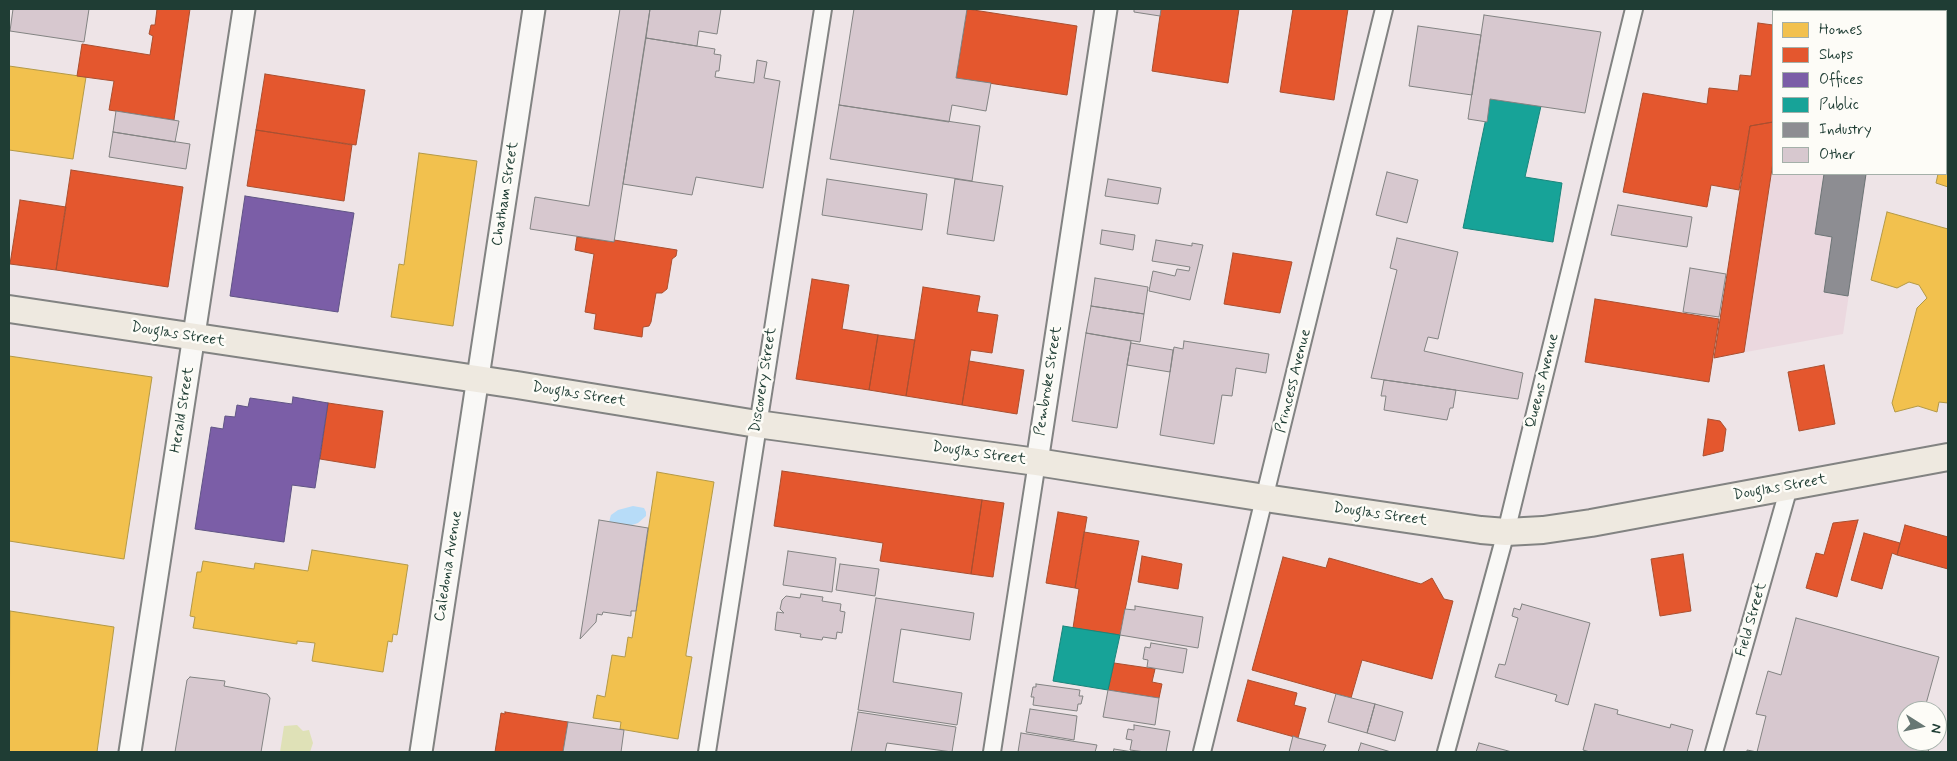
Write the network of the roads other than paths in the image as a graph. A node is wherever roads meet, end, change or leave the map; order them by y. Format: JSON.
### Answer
{"nodes":[{"id":1,"x":244,"y":9,"type":"edge"},
{"id":2,"x":534,"y":9,"type":"edge"},
{"id":3,"x":823,"y":9,"type":"edge"},
{"id":4,"x":1106,"y":9,"type":"edge"},
{"id":5,"x":1384,"y":9,"type":"edge"},
{"id":6,"x":1634,"y":9,"type":"edge"},
{"id":7,"x":9,"y":309,"type":"edge"},
{"id":8,"x":194,"y":337,"type":"junction"},
{"id":9,"x":478,"y":379,"type":"junction"},
{"id":10,"x":757,"y":424,"type":"junction"},
{"id":11,"x":1945,"y":460,"type":"edge"},
{"id":12,"x":1037,"y":462,"type":"junction"},
{"id":13,"x":1789,"y":487,"type":"junction"},
{"id":14,"x":1265,"y":498,"type":"junction"},
{"id":15,"x":1506,"y":532,"type":"junction"},
{"id":16,"x":130,"y":752,"type":"edge"},
{"id":17,"x":421,"y":752,"type":"edge"},
{"id":18,"x":707,"y":752,"type":"edge"},
{"id":19,"x":992,"y":752,"type":"edge"},
{"id":20,"x":1202,"y":752,"type":"edge"},
{"id":21,"x":1446,"y":752,"type":"edge"},
{"id":22,"x":1714,"y":752,"type":"edge"}],
"edges":[{"from":1,"to":8,"type":"street","name":"Herald Street"},
{"from":2,"to":9,"type":"street","name":"Chatham Street"},
{"from":3,"to":10,"type":"street","name":"Discovery Street"},
{"from":4,"to":12,"type":"street","name":"Pembroke Street"},
{"from":5,"to":14,"type":"street","name":"Princess Avenue"},
{"from":6,"to":15,"type":"street","name":"Queens Avenue"},
{"from":7,"to":8,"type":"main road","name":"Douglas Street"},
{"from":8,"to":9,"type":"main road","name":"Douglas Street"},
{"from":8,"to":16,"type":"street","name":"Herald Street"},
{"from":9,"to":10,"type":"main road","name":"Douglas Street"},
{"from":9,"to":17,"type":"street","name":"Caledonia Avenue"},
{"from":10,"to":12,"type":"main road","name":"Douglas Street"},
{"from":10,"to":18,"type":"street","name":"Discovery Street"},
{"from":11,"to":13,"type":"main road","name":"Douglas Street"},
{"from":12,"to":14,"type":"main road","name":"Douglas Street"},
{"from":12,"to":19,"type":"street","name":"Pembroke Street"},
{"from":13,"to":15,"type":"main road","name":"Douglas Street"},
{"from":13,"to":22,"type":"street","name":"Field Street"},
{"from":14,"to":15,"type":"main road","name":"Douglas Street"},
{"from":14,"to":20,"type":"street","name":"Princess Avenue"},
{"from":15,"to":21,"type":"street","name":"Queens Avenue"}]}
